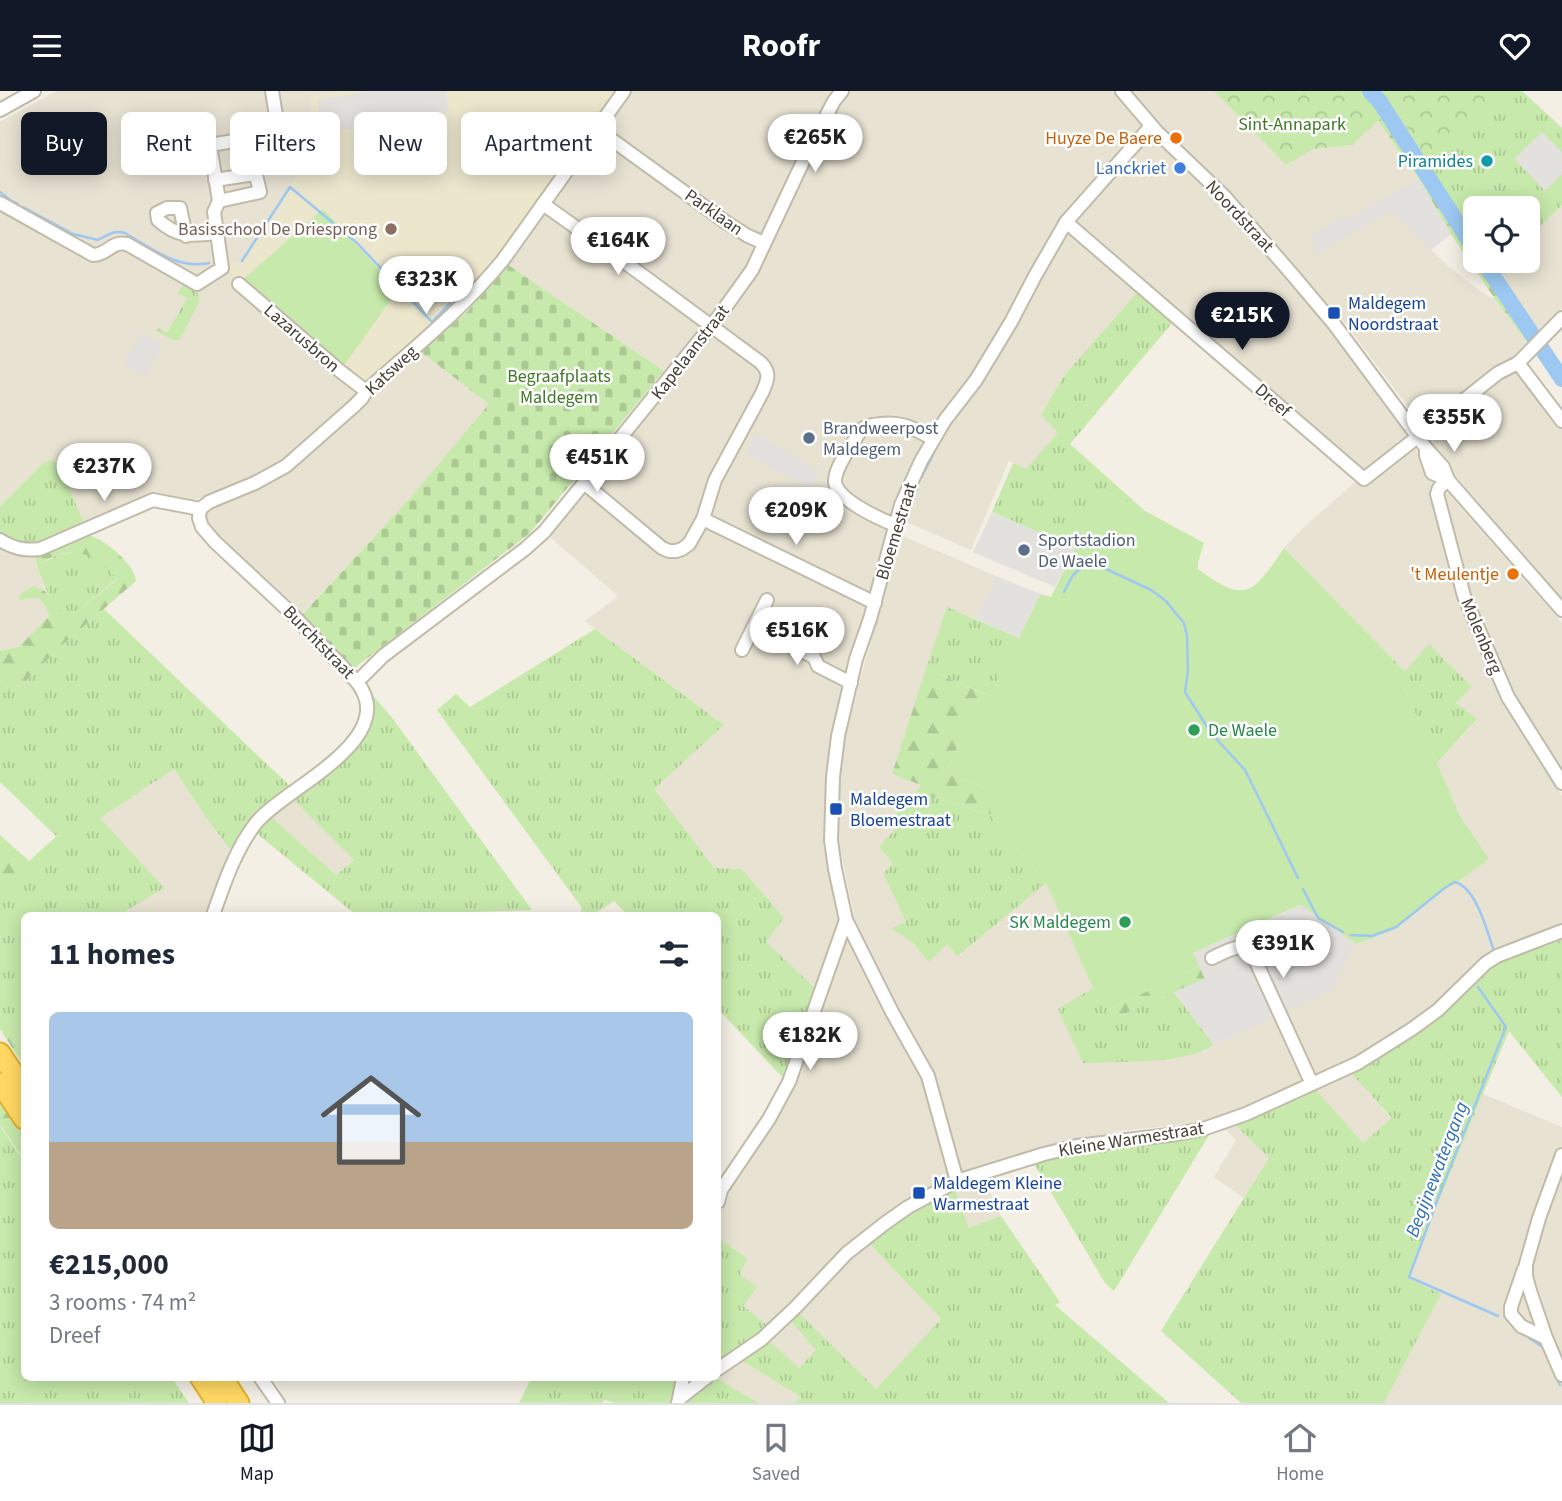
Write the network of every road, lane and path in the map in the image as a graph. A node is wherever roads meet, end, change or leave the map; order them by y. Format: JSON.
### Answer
{"nodes":[{"id":1,"x":34,"y":91,"type":"edge"},
{"id":2,"x":272,"y":91,"type":"edge"},
{"id":3,"x":624,"y":91,"type":"edge"},
{"id":4,"x":842,"y":91,"type":"edge"},
{"id":5,"x":1122,"y":91,"type":"edge"},
{"id":6,"x":0,"y":110,"type":"edge"},
{"id":7,"x":609,"y":112,"type":"edge"},
{"id":8,"x":1151,"y":126,"type":"junction"},
{"id":9,"x":616,"y":143,"type":"edge"},
{"id":10,"x":564,"y":175,"type":"edge"},
{"id":11,"x":215,"y":180,"type":"junction"},
{"id":12,"x":219,"y":201,"type":"junction"},
{"id":13,"x":0,"y":203,"type":"edge"},
{"id":14,"x":543,"y":204,"type":"junction"},
{"id":15,"x":1066,"y":222,"type":"junction"},
{"id":16,"x":217,"y":233,"type":"junction"},
{"id":17,"x":186,"y":236,"type":"dead end"},
{"id":18,"x":764,"y":243,"type":"junction"},
{"id":19,"x":239,"y":284,"type":"dead end"},
{"id":20,"x":1562,"y":318,"type":"edge"},
{"id":21,"x":711,"y":326,"type":"junction"},
{"id":22,"x":1518,"y":363,"type":"junction"},
{"id":23,"x":366,"y":391,"type":"junction"},
{"id":24,"x":1562,"y":421,"type":"edge"},
{"id":25,"x":933,"y":439,"type":"junction"},
{"id":26,"x":1422,"y":443,"type":"junction"},
{"id":27,"x":1448,"y":480,"type":"junction"},
{"id":28,"x":584,"y":484,"type":"junction"},
{"id":29,"x":200,"y":509,"type":"junction"},
{"id":30,"x":703,"y":519,"type":"junction"},
{"id":31,"x":895,"y":524,"type":"junction"},
{"id":32,"x":0,"y":540,"type":"edge"},
{"id":33,"x":767,"y":600,"type":"dead end"},
{"id":34,"x":875,"y":603,"type":"junction"},
{"id":35,"x":1562,"y":610,"type":"edge"},
{"id":36,"x":753,"y":628,"type":"junction"},
{"id":37,"x":742,"y":650,"type":"dead end"},
{"id":38,"x":357,"y":682,"type":"junction"},
{"id":39,"x":851,"y":683,"type":"junction"},
{"id":40,"x":1562,"y":783,"type":"edge"},
{"id":41,"x":214,"y":912,"type":"edge"},
{"id":42,"x":846,"y":920,"type":"junction"},
{"id":43,"x":1562,"y":931,"type":"edge"},
{"id":44,"x":1212,"y":958,"type":"dead end"},
{"id":45,"x":0,"y":1053,"type":"edge"},
{"id":46,"x":0,"y":1083,"type":"edge"},
{"id":47,"x":21,"y":1084,"type":"edge"},
{"id":48,"x":1312,"y":1084,"type":"junction"},
{"id":49,"x":21,"y":1114,"type":"edge"},
{"id":50,"x":1562,"y":1155,"type":"edge"},
{"id":51,"x":957,"y":1181,"type":"junction"},
{"id":52,"x":721,"y":1190,"type":"edge"},
{"id":53,"x":1526,"y":1262,"type":"junction"},
{"id":54,"x":1546,"y":1338,"type":"junction"},
{"id":55,"x":721,"y":1367,"type":"edge"},
{"id":56,"x":1562,"y":1375,"type":"edge"},
{"id":57,"x":203,"y":1381,"type":"edge"},
{"id":58,"x":225,"y":1381,"type":"edge"},
{"id":59,"x":263,"y":1381,"type":"edge"},
{"id":60,"x":682,"y":1381,"type":"edge"},
{"id":61,"x":702,"y":1381,"type":"edge"},
{"id":62,"x":679,"y":1401,"type":"edge"},
{"id":63,"x":217,"y":1403,"type":"edge"},
{"id":64,"x":239,"y":1403,"type":"edge"},
{"id":65,"x":278,"y":1403,"type":"edge"}],
"edges":[{"from":1,"to":6,"type":"street"},
{"from":2,"to":11,"type":"street"},
{"from":3,"to":7,"type":"street","name":"Katsweg"},
{"from":4,"to":18,"type":"street","name":"Kapelaanstraat"},
{"from":5,"to":8,"type":"street","name":"Noordstraat"},
{"from":8,"to":15,"type":"street","name":"Bloemestraat"},
{"from":8,"to":26,"type":"street","name":"Noordstraat"},
{"from":9,"to":18,"type":"street","name":"Parklaan"},
{"from":10,"to":14,"type":"street","name":"Katsweg"},
{"from":11,"to":12,"type":"street"},
{"from":11,"to":12,"type":"street"},
{"from":12,"to":16,"type":"street"},
{"from":13,"to":16,"type":"street"},
{"from":14,"to":21,"type":"street"},
{"from":14,"to":23,"type":"street","name":"Katsweg"},
{"from":15,"to":25,"type":"street","name":"Bloemestraat"},
{"from":15,"to":26,"type":"street","name":"Dreef"},
{"from":16,"to":17,"type":"street"},
{"from":18,"to":21,"type":"street","name":"Kapelaanstraat"},
{"from":19,"to":23,"type":"street","name":"Lazarusbron"},
{"from":20,"to":22,"type":"street"},
{"from":21,"to":28,"type":"street","name":"Kapelaanstraat"},
{"from":21,"to":30,"type":"street"},
{"from":22,"to":24,"type":"street"},
{"from":22,"to":26,"type":"street"},
{"from":23,"to":29,"type":"street","name":"Katsweg"},
{"from":25,"to":31,"type":"street","name":"Bloemestraat"},
{"from":25,"to":31,"type":"street"},
{"from":26,"to":27,"type":"street","name":"Noordstraat"},
{"from":27,"to":35,"type":"street","name":"Noordstraat"},
{"from":27,"to":40,"type":"street","name":"Molenberg"},
{"from":28,"to":30,"type":"street"},
{"from":28,"to":38,"type":"street","name":"Kapelaanstraat"},
{"from":29,"to":32,"type":"street"},
{"from":29,"to":38,"type":"street","name":"Burchtstraat"},
{"from":30,"to":34,"type":"street"},
{"from":31,"to":34,"type":"street","name":"Bloemestraat"},
{"from":33,"to":36,"type":"street"},
{"from":34,"to":39,"type":"street","name":"Bloemestraat"},
{"from":36,"to":37,"type":"street"},
{"from":36,"to":39,"type":"street"},
{"from":38,"to":41,"type":"street","name":"Burchtstraat"},
{"from":39,"to":42,"type":"street","name":"Bloemestraat"},
{"from":42,"to":51,"type":"street","name":"Bloemestraat"},
{"from":42,"to":52,"type":"street"},
{"from":43,"to":48,"type":"street","name":"Kleine Warmestraat"},
{"from":44,"to":48,"type":"street"},
{"from":45,"to":47,"type":"highway"},
{"from":46,"to":49,"type":"highway"},
{"from":48,"to":51,"type":"street","name":"Kleine Warmestraat"},
{"from":50,"to":53,"type":"street"},
{"from":51,"to":55,"type":"street","name":"Kleine Warmestraat"},
{"from":53,"to":54,"type":"street"},
{"from":53,"to":54,"type":"street"},
{"from":54,"to":56,"type":"street"},
{"from":57,"to":63,"type":"highway"},
{"from":58,"to":64,"type":"highway"},
{"from":59,"to":65,"type":"street"},
{"from":60,"to":62,"type":"street"},
{"from":61,"to":62,"type":"street"}]}
